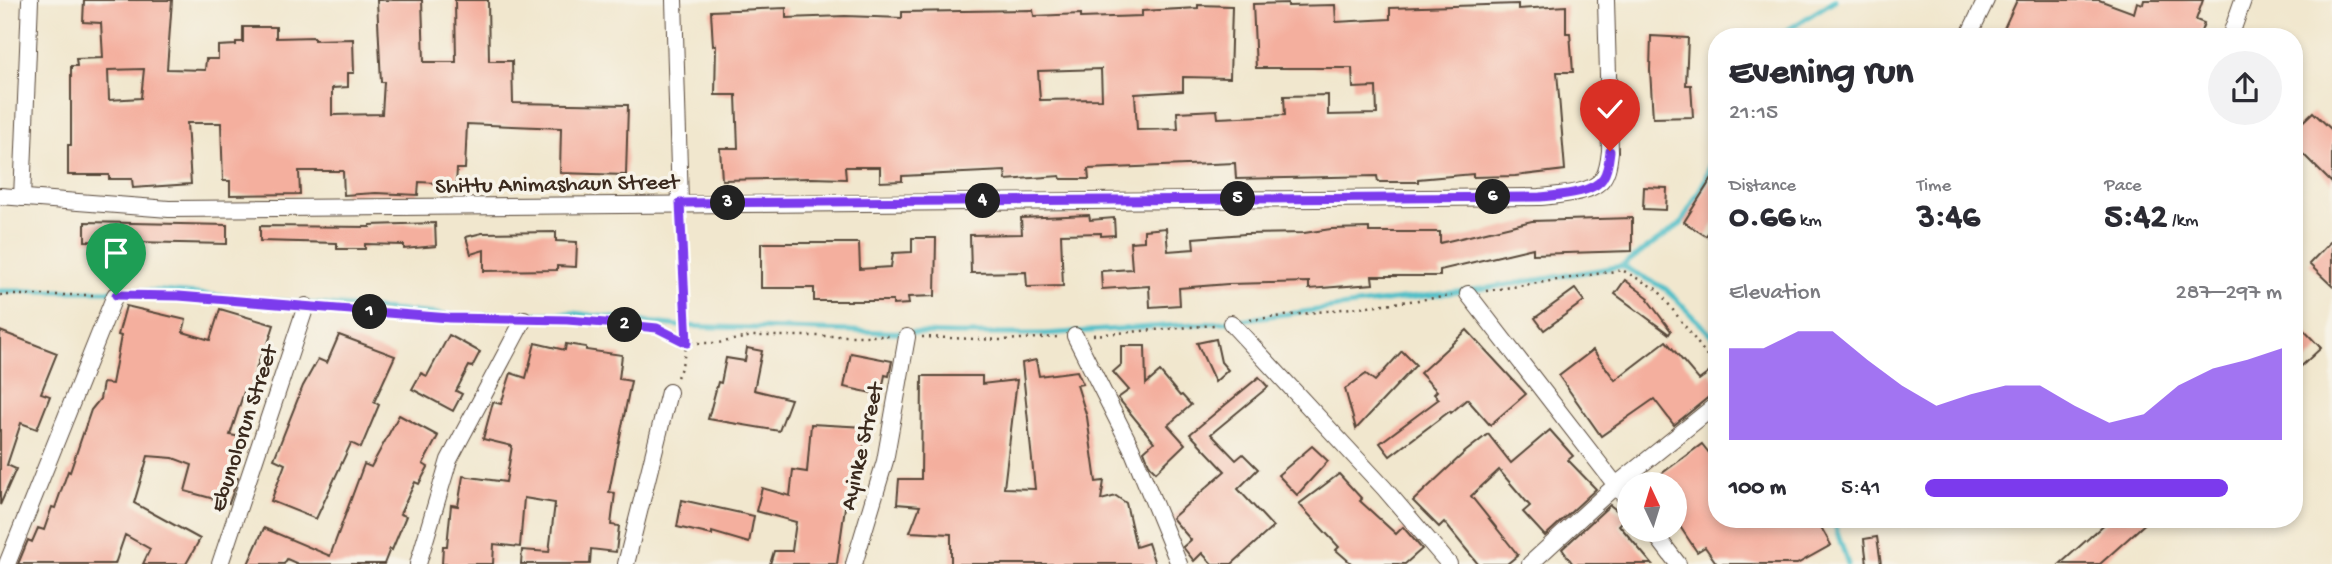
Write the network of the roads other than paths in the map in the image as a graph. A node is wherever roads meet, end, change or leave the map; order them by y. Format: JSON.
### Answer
{"nodes":[{"id":1,"x":30,"y":0,"type":"edge"},
{"id":2,"x":674,"y":0,"type":"edge"},
{"id":3,"x":1606,"y":0,"type":"edge"},
{"id":4,"x":1986,"y":0,"type":"edge"},
{"id":5,"x":2243,"y":0,"type":"edge"},
{"id":6,"x":1972,"y":28,"type":"edge"},
{"id":7,"x":2233,"y":28,"type":"edge"},
{"id":8,"x":0,"y":196,"type":"edge"},
{"id":9,"x":22,"y":198,"type":"junction"},
{"id":10,"x":680,"y":203,"type":"junction"},
{"id":11,"x":1468,"y":294,"type":"road end"},
{"id":12,"x":116,"y":295,"type":"road end"},
{"id":13,"x":306,"y":306,"type":"road end"},
{"id":14,"x":524,"y":319,"type":"road end"},
{"id":15,"x":1231,"y":323,"type":"road end"},
{"id":16,"x":1075,"y":336,"type":"road end"},
{"id":17,"x":907,"y":337,"type":"road end"},
{"id":18,"x":669,"y":393,"type":"road end"},
{"id":19,"x":1708,"y":411,"type":"edge"},
{"id":20,"x":1616,"y":485,"type":"junction"},
{"id":21,"x":1661,"y":542,"type":"edge"},
{"id":22,"x":7,"y":564,"type":"edge"},
{"id":23,"x":220,"y":564,"type":"edge"},
{"id":24,"x":418,"y":564,"type":"edge"},
{"id":25,"x":626,"y":564,"type":"edge"},
{"id":26,"x":854,"y":564,"type":"edge"},
{"id":27,"x":1179,"y":564,"type":"edge"},
{"id":28,"x":1449,"y":564,"type":"edge"},
{"id":29,"x":1530,"y":564,"type":"edge"},
{"id":30,"x":1678,"y":564,"type":"edge"}],
"edges":[{"from":1,"to":9,"type":"street"},
{"from":2,"to":10,"type":"street"},
{"from":3,"to":10,"type":"street","name":"Shittu Animashaun Street"},
{"from":4,"to":6,"type":"street"},
{"from":5,"to":7,"type":"street"},
{"from":8,"to":9,"type":"street","name":"Shittu Animashaun Street"},
{"from":9,"to":10,"type":"street","name":"Shittu Animashaun Street"},
{"from":11,"to":20,"type":"street"},
{"from":12,"to":22,"type":"street"},
{"from":13,"to":23,"type":"street","name":"Ebunolorun Street"},
{"from":14,"to":24,"type":"street"},
{"from":15,"to":28,"type":"street"},
{"from":16,"to":27,"type":"street"},
{"from":17,"to":26,"type":"street","name":"Ayinke Street"},
{"from":18,"to":25,"type":"street"},
{"from":19,"to":20,"type":"street"},
{"from":20,"to":29,"type":"street"},
{"from":21,"to":30,"type":"street"}]}
